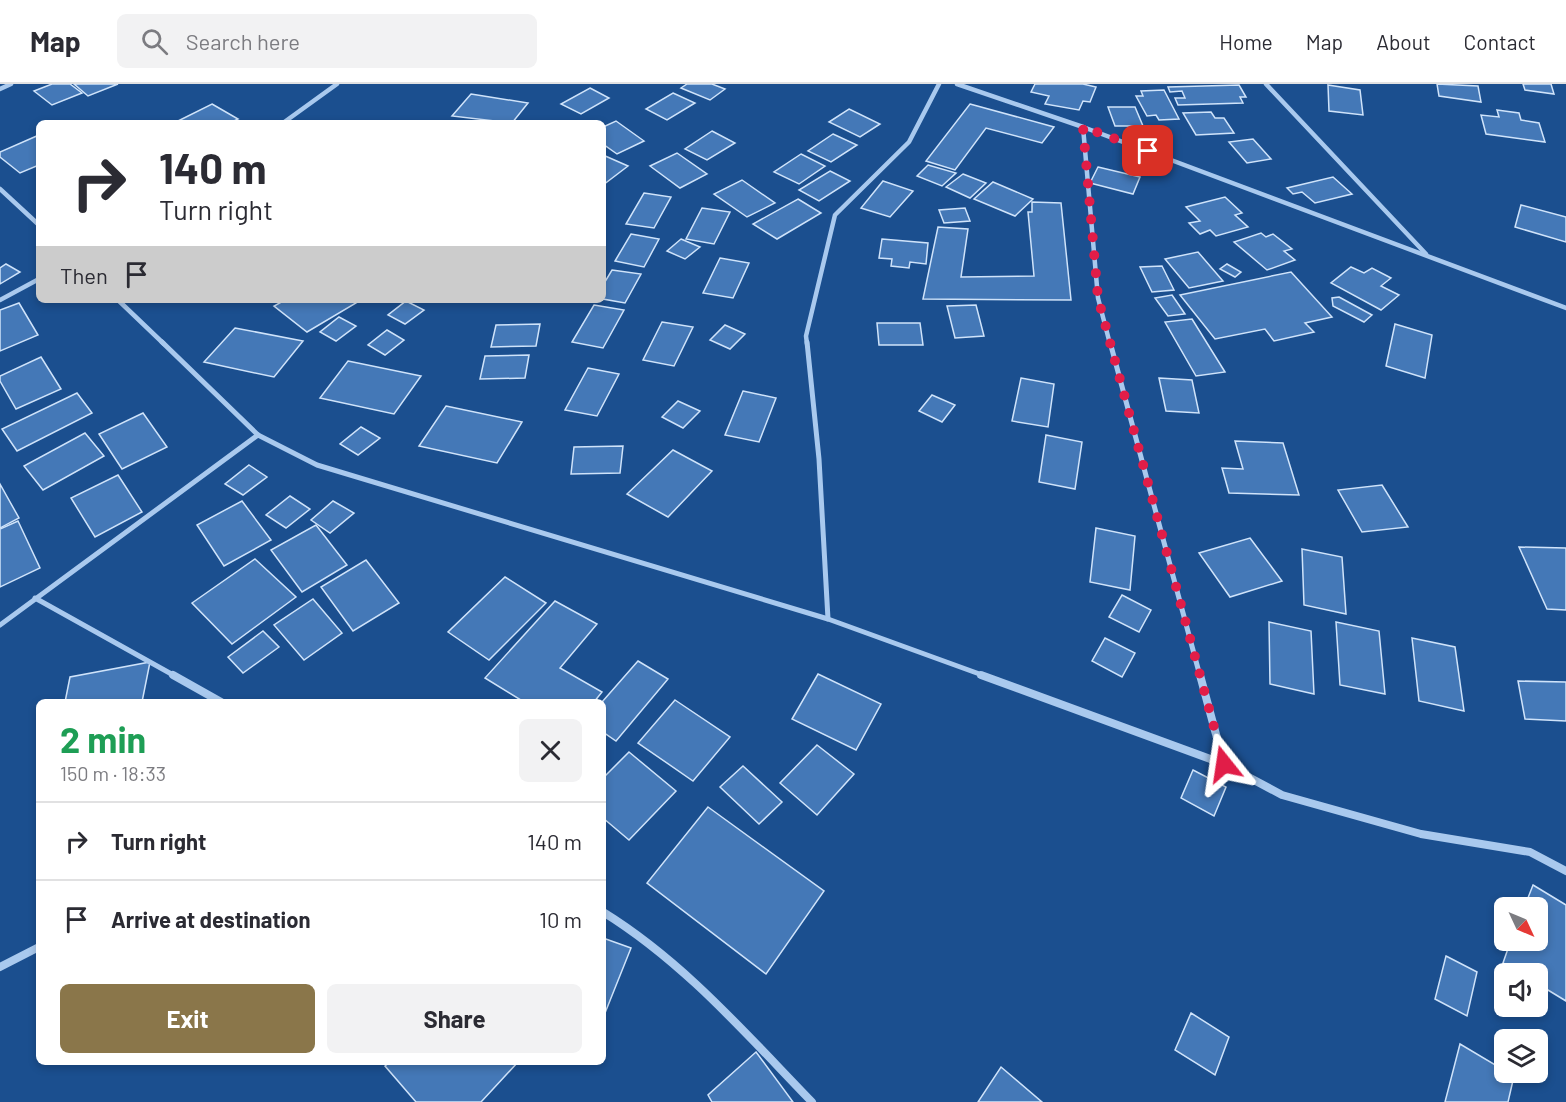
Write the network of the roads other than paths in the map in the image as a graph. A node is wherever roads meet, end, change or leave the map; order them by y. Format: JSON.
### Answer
{"nodes":[{"id":1,"x":11,"y":84,"type":"edge"},
{"id":2,"x":337,"y":84,"type":"edge"},
{"id":3,"x":939,"y":84,"type":"edge"},
{"id":4,"x":957,"y":84,"type":"edge"},
{"id":5,"x":1266,"y":84,"type":"edge"},
{"id":6,"x":0,"y":89,"type":"edge"},
{"id":7,"x":287,"y":120,"type":"edge"},
{"id":8,"x":1083,"y":127,"type":"junction"},
{"id":9,"x":0,"y":189,"type":"edge"},
{"id":10,"x":36,"y":222,"type":"edge"},
{"id":11,"x":1427,"y":255,"type":"junction"},
{"id":12,"x":36,"y":281,"type":"edge"},
{"id":13,"x":0,"y":300,"type":"edge"},
{"id":14,"x":121,"y":303,"type":"edge"},
{"id":15,"x":1566,"y":308,"type":"edge"},
{"id":16,"x":258,"y":435,"type":"junction"},
{"id":17,"x":35,"y":598,"type":"junction"},
{"id":18,"x":828,"y":619,"type":"junction"},
{"id":19,"x":0,"y":625,"type":"edge"},
{"id":20,"x":216,"y":699,"type":"edge"},
{"id":21,"x":1224,"y":764,"type":"junction"},
{"id":22,"x":1566,"y":871,"type":"edge"},
{"id":23,"x":606,"y":914,"type":"edge"},
{"id":24,"x":36,"y":949,"type":"edge"},
{"id":25,"x":0,"y":967,"type":"edge"},
{"id":26,"x":812,"y":1102,"type":"edge"}],
"edges":[{"from":1,"to":6,"type":"street"},
{"from":2,"to":7,"type":"street"},
{"from":3,"to":18,"type":"street"},
{"from":4,"to":8,"type":"street"},
{"from":5,"to":11,"type":"street"},
{"from":8,"to":11,"type":"street"},
{"from":8,"to":21,"type":"street"},
{"from":9,"to":10,"type":"street"},
{"from":11,"to":15,"type":"street"},
{"from":12,"to":13,"type":"street"},
{"from":14,"to":16,"type":"street"},
{"from":16,"to":17,"type":"street"},
{"from":16,"to":18,"type":"street"},
{"from":17,"to":19,"type":"street"},
{"from":17,"to":20,"type":"street"},
{"from":18,"to":21,"type":"street"},
{"from":21,"to":22,"type":"street"},
{"from":23,"to":26,"type":"street"},
{"from":24,"to":25,"type":"street"}]}
